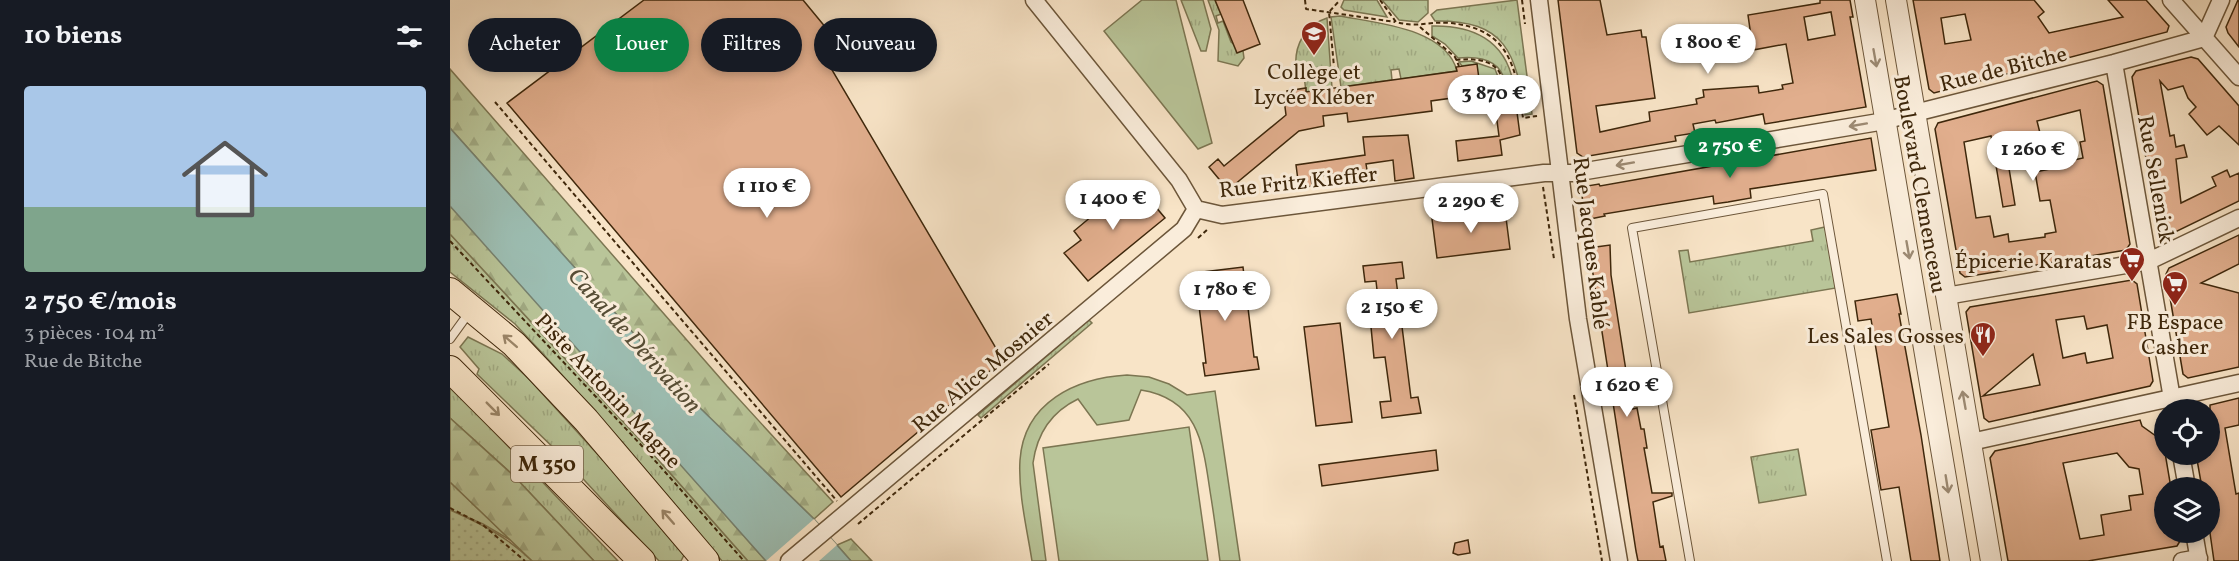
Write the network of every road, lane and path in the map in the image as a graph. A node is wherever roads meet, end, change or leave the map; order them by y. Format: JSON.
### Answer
{"nodes":[{"id":1,"x":1034,"y":0,"type":"edge"},
{"id":2,"x":1305,"y":0,"type":"edge"},
{"id":3,"x":1340,"y":0,"type":"edge"},
{"id":4,"x":1380,"y":0,"type":"edge"},
{"id":5,"x":1539,"y":0,"type":"edge"},
{"id":6,"x":1865,"y":0,"type":"edge"},
{"id":7,"x":1896,"y":0,"type":"edge"},
{"id":8,"x":2171,"y":0,"type":"edge"},
{"id":9,"x":2221,"y":0,"type":"edge"},
{"id":10,"x":1329,"y":12,"type":"junction"},
{"id":11,"x":1396,"y":22,"type":"junction"},
{"id":12,"x":1420,"y":27,"type":"junction"},
{"id":13,"x":2204,"y":38,"type":"junction"},
{"id":14,"x":1456,"y":60,"type":"junction"},
{"id":15,"x":2114,"y":63,"type":"junction"},
{"id":16,"x":1459,"y":66,"type":"dead end"},
{"id":17,"x":2239,"y":77,"type":"edge"},
{"id":18,"x":1335,"y":78,"type":"dead end"},
{"id":19,"x":1503,"y":82,"type":"dead end"},
{"id":20,"x":495,"y":102,"type":"dead end"},
{"id":21,"x":1916,"y":113,"type":"junction"},
{"id":22,"x":1537,"y":116,"type":"dead end"},
{"id":23,"x":1886,"y":119,"type":"junction"},
{"id":24,"x":1561,"y":173,"type":"junction"},
{"id":25,"x":1196,"y":209,"type":"junction"},
{"id":26,"x":2239,"y":218,"type":"edge"},
{"id":27,"x":450,"y":241,"type":"edge"},
{"id":28,"x":2149,"y":261,"type":"junction"},
{"id":29,"x":450,"y":291,"type":"edge"},
{"id":30,"x":1946,"y":296,"type":"junction"},
{"id":31,"x":472,"y":309,"type":"junction"},
{"id":32,"x":450,"y":339,"type":"edge"},
{"id":33,"x":450,"y":369,"type":"edge"},
{"id":34,"x":2239,"y":383,"type":"edge"},
{"id":35,"x":2172,"y":399,"type":"edge"},
{"id":36,"x":2186,"y":399,"type":"edge"},
{"id":37,"x":2154,"y":407,"type":"edge"},
{"id":38,"x":1971,"y":442,"type":"junction"},
{"id":39,"x":1941,"y":447,"type":"junction"},
{"id":40,"x":450,"y":508,"type":"edge"},
{"id":41,"x":847,"y":512,"type":"junction"},
{"id":42,"x":2196,"y":543,"type":"edge"},
{"id":43,"x":2199,"y":560,"type":"edge"},
{"id":44,"x":525,"y":561,"type":"edge"},
{"id":45,"x":642,"y":561,"type":"edge"},
{"id":46,"x":706,"y":561,"type":"edge"},
{"id":47,"x":744,"y":561,"type":"edge"},
{"id":48,"x":789,"y":561,"type":"edge"},
{"id":49,"x":1619,"y":561,"type":"edge"},
{"id":50,"x":1690,"y":561,"type":"edge"},
{"id":51,"x":1887,"y":561,"type":"edge"},
{"id":52,"x":1960,"y":561,"type":"edge"},
{"id":53,"x":1991,"y":561,"type":"edge"},
{"id":54,"x":2182,"y":561,"type":"edge"}],
"edges":[{"from":1,"to":25,"type":"street","name":"Rue Fritz Kieffer"},
{"from":2,"to":10,"type":"path"},
{"from":3,"to":10,"type":"path"},
{"from":4,"to":11,"type":"path"},
{"from":5,"to":24,"type":"street","name":"Rue Jacques Kablé"},
{"from":6,"to":23,"type":"street","name":"Boulevard Clemenceau","one_way":true},
{"from":7,"to":21,"type":"street","name":"Boulevard Clemenceau"},
{"from":8,"to":13,"type":"street"},
{"from":9,"to":13,"type":"street"},
{"from":10,"to":11,"type":"path"},
{"from":10,"to":18,"type":"path"},
{"from":11,"to":12,"type":"path"},
{"from":12,"to":14,"type":"path"},
{"from":12,"to":22,"type":"path"},
{"from":13,"to":15,"type":"street","name":"Rue de Bitche"},
{"from":13,"to":17,"type":"street"},
{"from":14,"to":16,"type":"path"},
{"from":14,"to":19,"type":"path"},
{"from":15,"to":21,"type":"street","name":"Rue de Bitche"},
{"from":15,"to":28,"type":"street","name":"Rue Sellenick"},
{"from":20,"to":41,"type":"path"},
{"from":21,"to":23,"type":"street","name":"Rue de Bitche"},
{"from":21,"to":30,"type":"street","name":"Boulevard Clemenceau"},
{"from":23,"to":24,"type":"street","name":"Rue de Bitche","one_way":true},
{"from":23,"to":39,"type":"street","name":"Boulevard Clemenceau","one_way":true},
{"from":24,"to":25,"type":"street","name":"Rue Fritz Kieffer"},
{"from":24,"to":49,"type":"street","name":"Rue Jacques Kablé"},
{"from":25,"to":41,"type":"street","name":"Rue Alice Mosnier"},
{"from":26,"to":28,"type":"street"},
{"from":27,"to":47,"type":"path","name":"Piste Antonin Magne"},
{"from":28,"to":30,"type":"street"},
{"from":28,"to":35,"type":"street","name":"Rue Sellenick"},
{"from":29,"to":31,"type":"main road","number":"M 350"},
{"from":38,"to":30,"type":"street","name":"Boulevard Clemenceau","one_way":true},
{"from":31,"to":32,"type":"lane"},
{"from":46,"to":31,"type":"main road","number":"M 350","one_way":true},
{"from":33,"to":45,"type":"main road","number":"M 350","one_way":true},
{"from":34,"to":36,"type":"street"},
{"from":37,"to":38,"type":"street"},
{"from":38,"to":39,"type":"street"},
{"from":38,"to":53,"type":"street","name":"Boulevard Clemenceau"},
{"from":39,"to":52,"type":"street","name":"Boulevard Clemenceau","one_way":true},
{"from":40,"to":44,"type":"path"},
{"from":41,"to":48,"type":"street","name":"Rue Alice Mosnier"},
{"from":42,"to":43,"type":"street"},
{"from":43,"to":54,"type":"street"},
{"from":50,"to":51,"type":"lane"}]}
